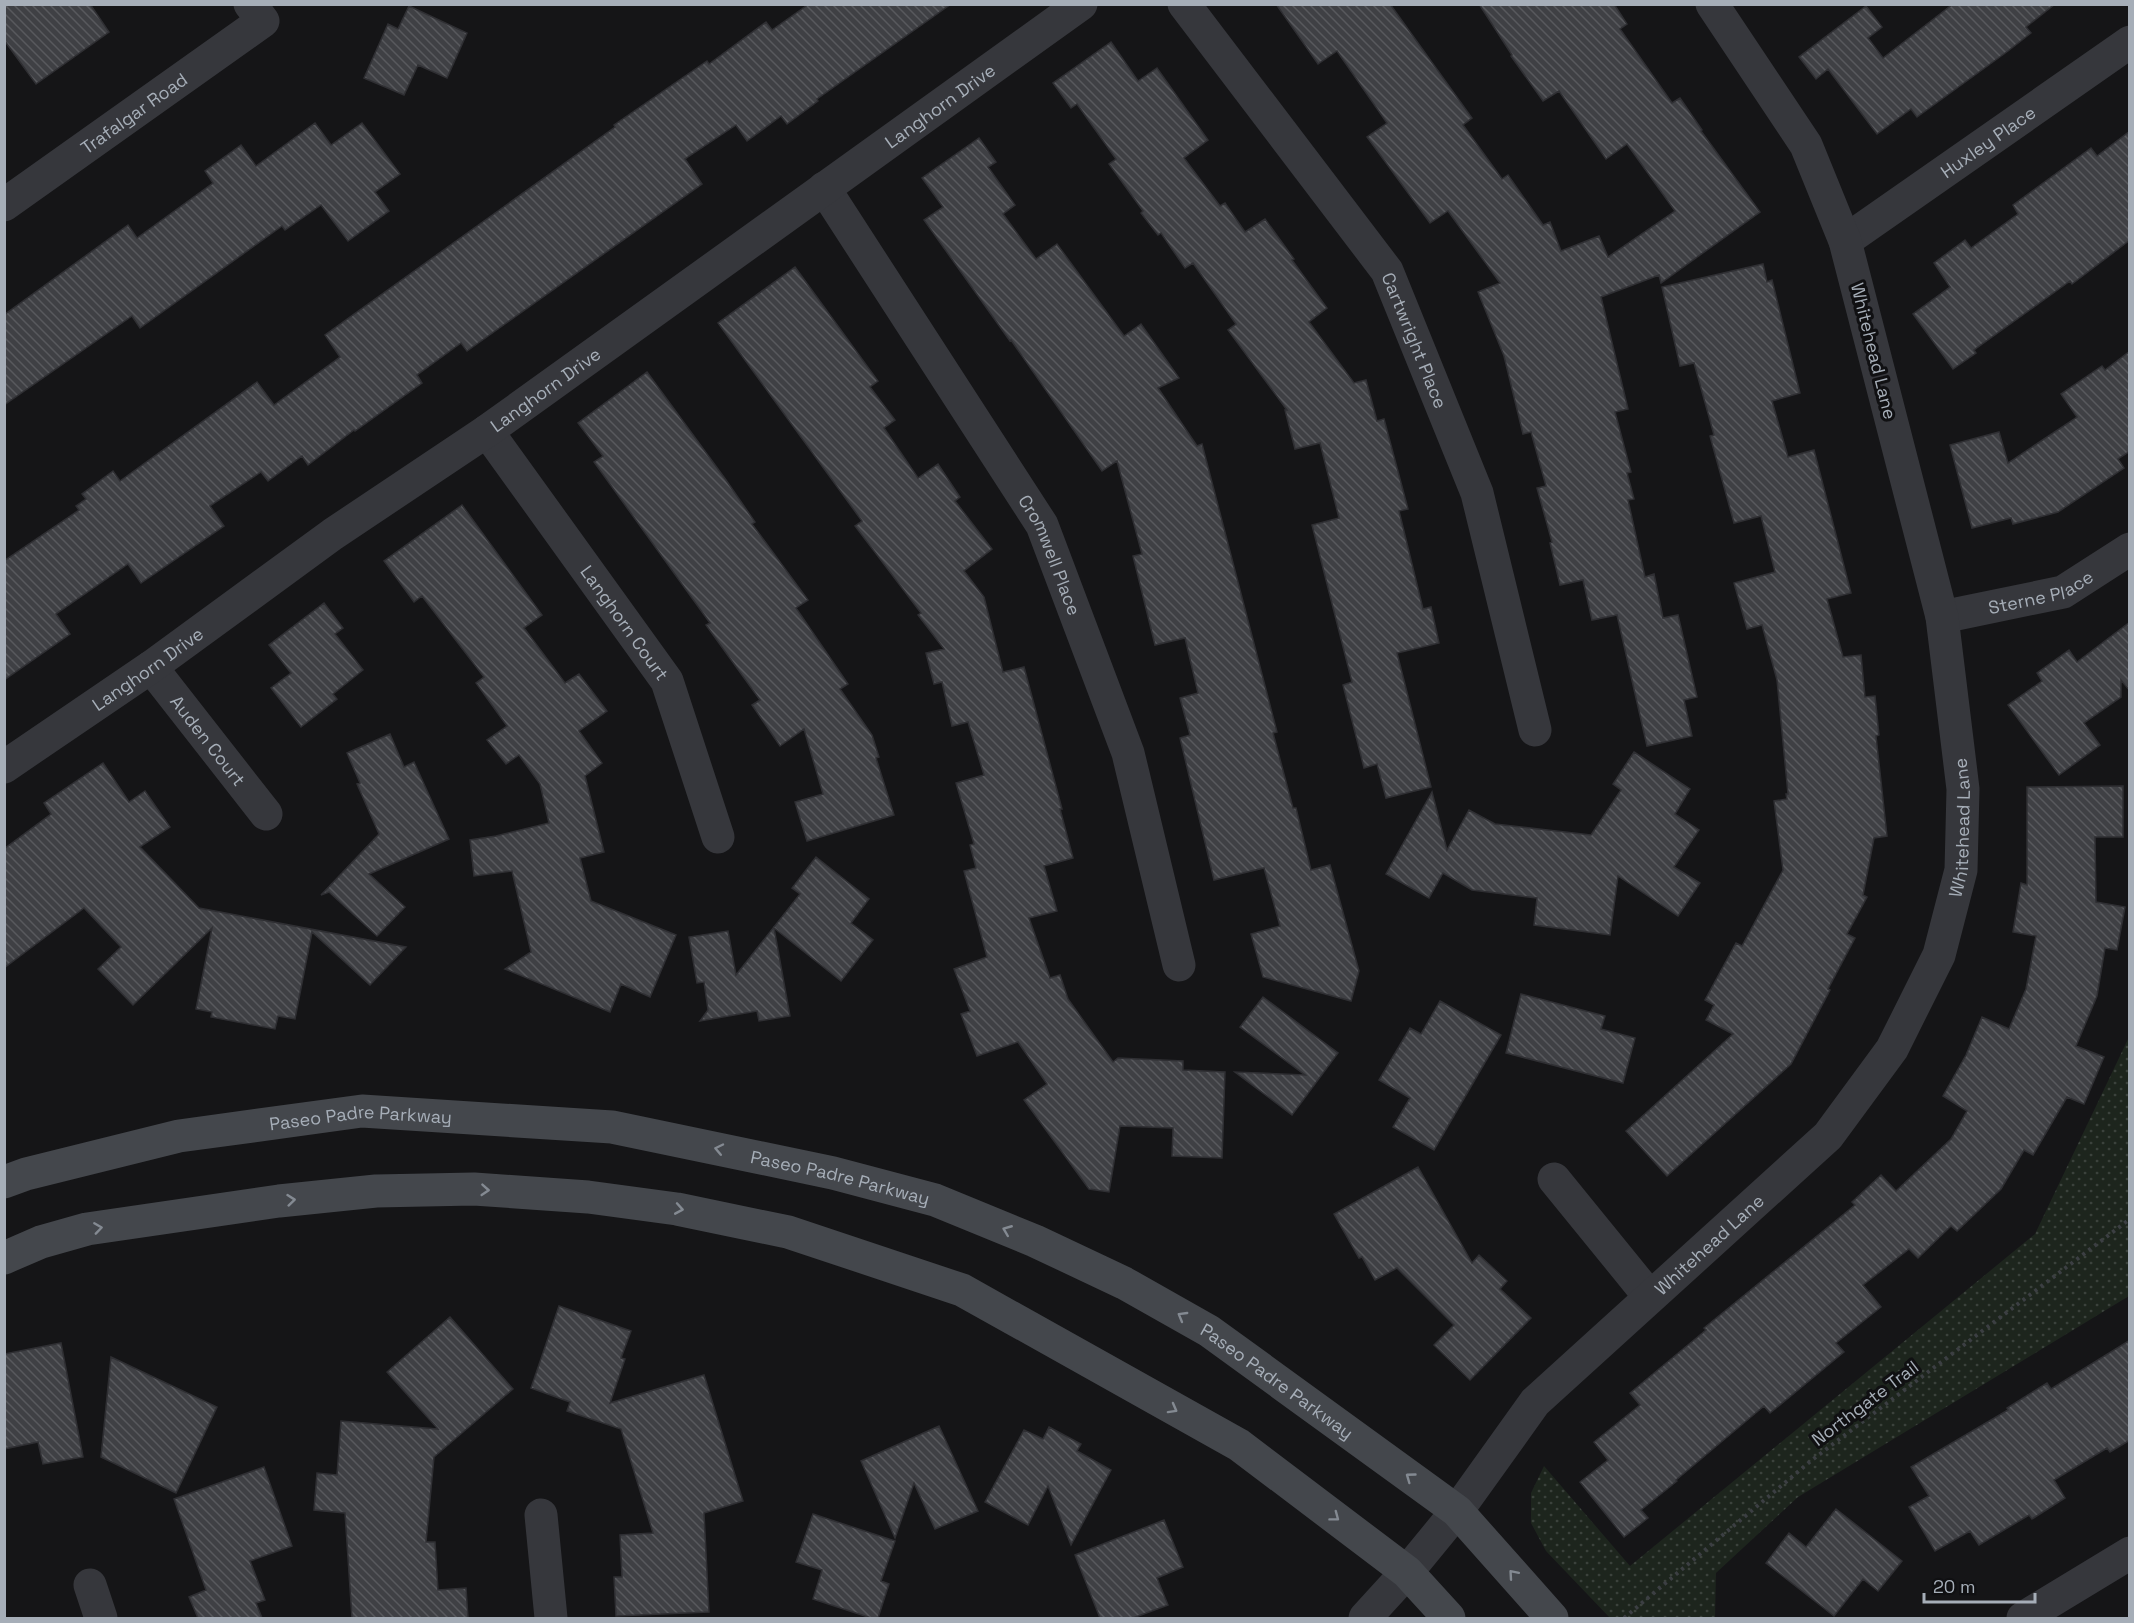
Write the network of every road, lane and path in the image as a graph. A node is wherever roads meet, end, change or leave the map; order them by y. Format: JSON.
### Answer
{"nodes":[{"id":1,"x":1081,"y":4,"type":"edge"},
{"id":2,"x":1184,"y":4,"type":"edge"},
{"id":3,"x":1712,"y":4,"type":"edge"},
{"id":4,"x":256,"y":13,"type":"edge"},
{"id":5,"x":2130,"y":42,"type":"edge"},
{"id":6,"x":824,"y":188,"type":"junction"},
{"id":7,"x":4,"y":206,"type":"edge"},
{"id":8,"x":1845,"y":241,"type":"junction"},
{"id":9,"x":487,"y":431,"type":"junction"},
{"id":10,"x":2130,"y":549,"type":"edge"},
{"id":11,"x":1942,"y":617,"type":"junction"},
{"id":12,"x":151,"y":667,"type":"junction"},
{"id":13,"x":1535,"y":730,"type":"dead end"},
{"id":14,"x":4,"y":767,"type":"edge"},
{"id":15,"x":266,"y":814,"type":"dead end"},
{"id":16,"x":718,"y":837,"type":"dead end"},
{"id":17,"x":1179,"y":965,"type":"dead end"},
{"id":18,"x":1554,"y":1179,"type":"dead end"},
{"id":19,"x":4,"y":1182,"type":"edge"},
{"id":20,"x":2130,"y":1219,"type":"edge"},
{"id":21,"x":4,"y":1258,"type":"edge"},
{"id":22,"x":1650,"y":1297,"type":"junction"},
{"id":23,"x":1457,"y":1511,"type":"junction"},
{"id":24,"x":541,"y":1515,"type":"dead end"},
{"id":25,"x":2130,"y":1553,"type":"edge"},
{"id":26,"x":1407,"y":1572,"type":"junction"},
{"id":27,"x":90,"y":1585,"type":"dead end"},
{"id":28,"x":101,"y":1618,"type":"edge"},
{"id":29,"x":551,"y":1618,"type":"edge"},
{"id":30,"x":1365,"y":1618,"type":"edge"},
{"id":31,"x":1449,"y":1618,"type":"edge"},
{"id":32,"x":1552,"y":1618,"type":"edge"},
{"id":33,"x":1624,"y":1618,"type":"edge"},
{"id":34,"x":2023,"y":1618,"type":"edge"}],
"edges":[{"from":1,"to":6,"type":"street","name":"Langhorn Drive"},
{"from":2,"to":13,"type":"street","name":"Cartwright Place"},
{"from":3,"to":8,"type":"street","name":"Whitehead Lane"},
{"from":4,"to":7,"type":"street","name":"Trafalgar Road"},
{"from":5,"to":8,"type":"street","name":"Huxley Place"},
{"from":6,"to":9,"type":"street","name":"Langhorn Drive"},
{"from":6,"to":17,"type":"street","name":"Cromwell Place"},
{"from":8,"to":11,"type":"street","name":"Whitehead Lane"},
{"from":9,"to":12,"type":"street","name":"Langhorn Drive"},
{"from":9,"to":16,"type":"street","name":"Langhorn Court"},
{"from":10,"to":11,"type":"street","name":"Sterne Place"},
{"from":11,"to":22,"type":"street","name":"Whitehead Lane"},
{"from":12,"to":14,"type":"street","name":"Langhorn Drive"},
{"from":12,"to":15,"type":"street","name":"Auden Court"},
{"from":18,"to":22,"type":"street"},
{"from":23,"to":19,"type":"main road","name":"Paseo Padre Parkway","one_way":true},
{"from":20,"to":33,"type":"path","name":"Northgate Trail"},
{"from":21,"to":26,"type":"main road","one_way":true},
{"from":22,"to":23,"type":"street","name":"Whitehead Lane"},
{"from":23,"to":26,"type":"street","name":"Whitehead Lane"},
{"from":32,"to":23,"type":"main road","name":"Paseo Padre Parkway","one_way":true},
{"from":24,"to":29,"type":"street"},
{"from":25,"to":34,"type":"street"},
{"from":26,"to":30,"type":"street","name":"Whitehead Lane"},
{"from":26,"to":31,"type":"main road"},
{"from":27,"to":28,"type":"street"}]}
